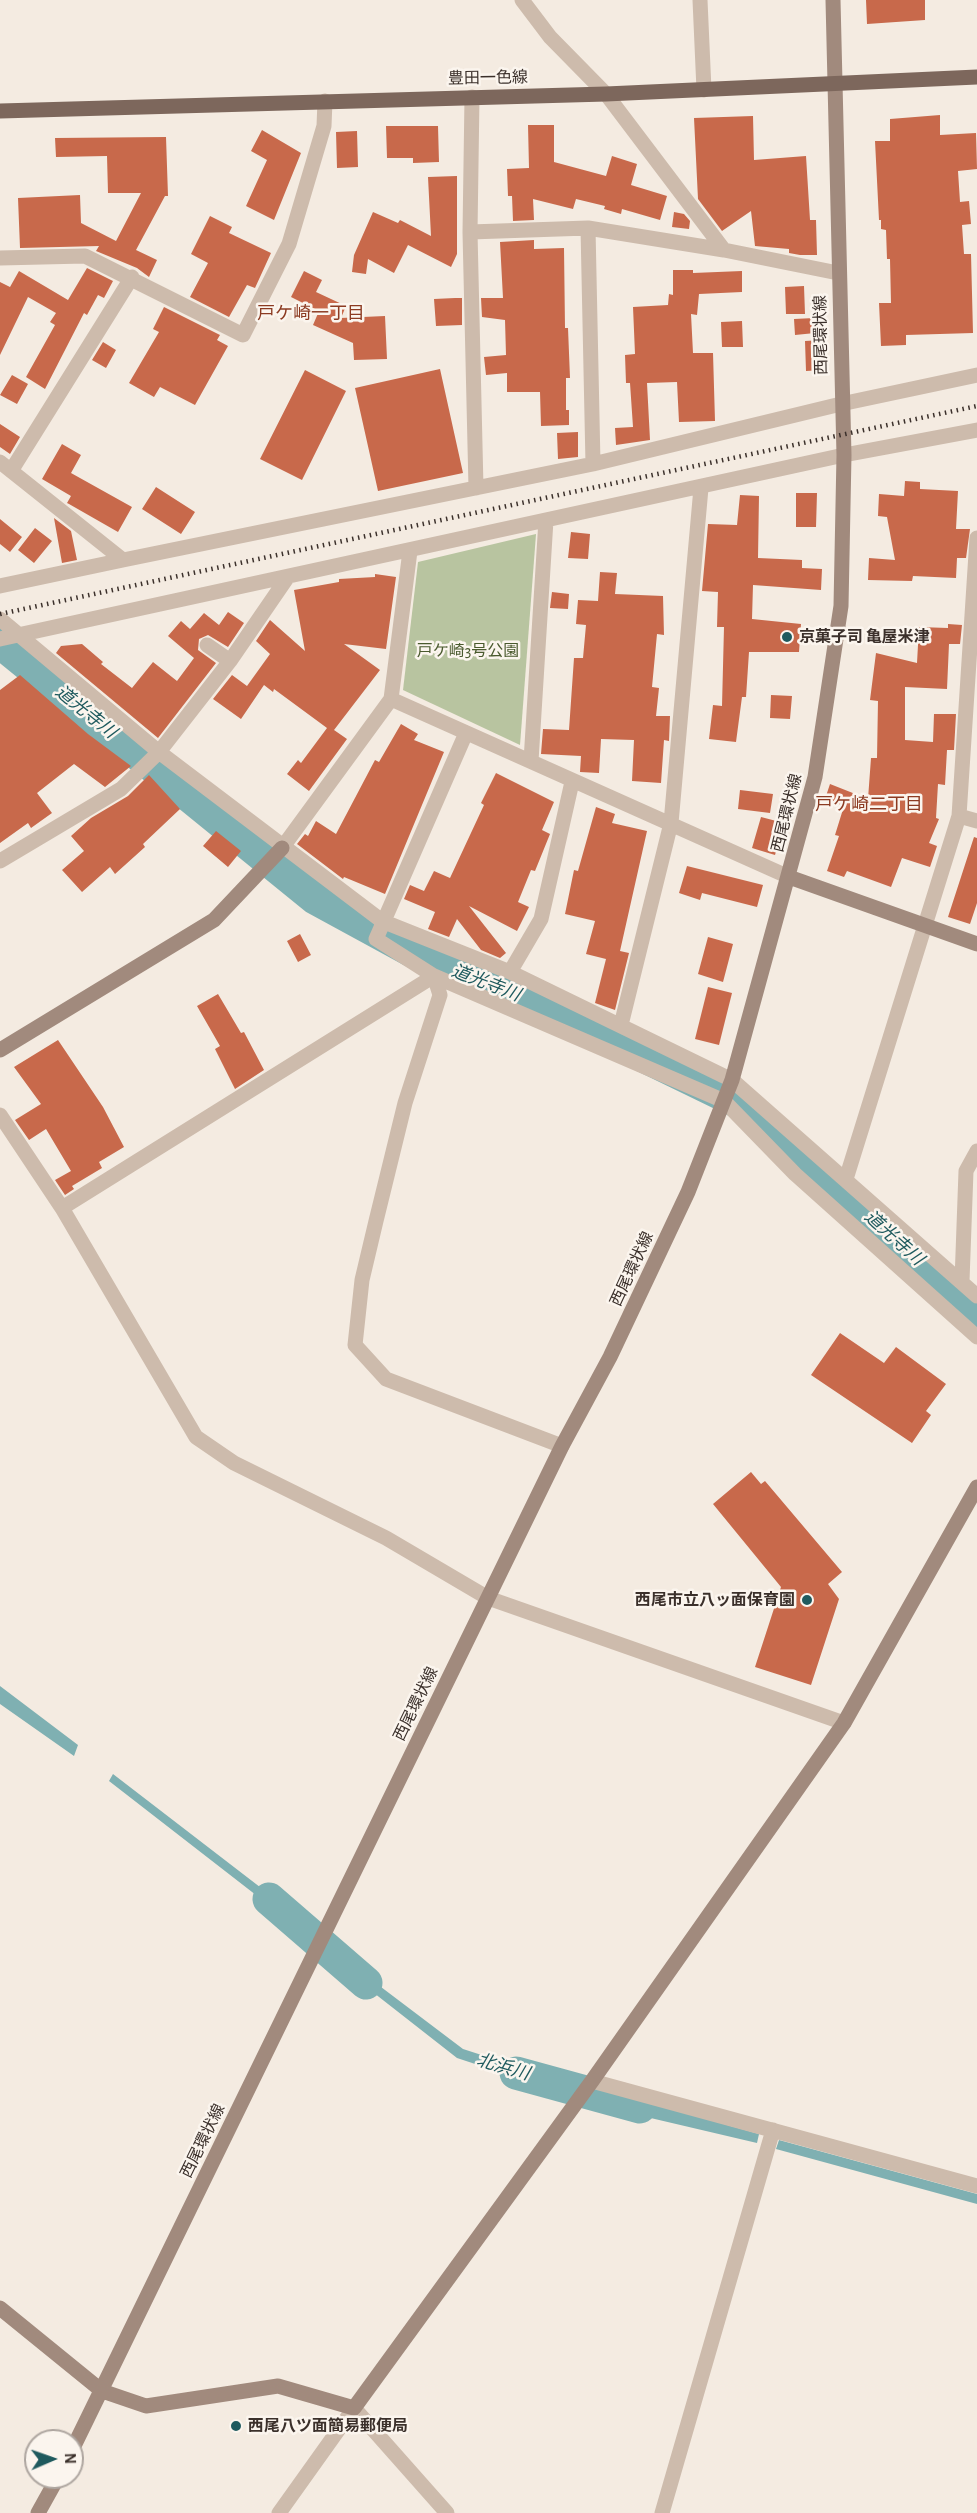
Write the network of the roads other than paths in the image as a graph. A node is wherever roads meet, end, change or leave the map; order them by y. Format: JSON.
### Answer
{"nodes":[{"id":1,"x":522,"y":0,"type":"edge"},
{"id":2,"x":700,"y":0,"type":"edge"},
{"id":3,"x":833,"y":0,"type":"edge"},
{"id":4,"x":977,"y":77,"type":"edge"},
{"id":5,"x":836,"y":83,"type":"junction"},
{"id":6,"x":704,"y":90,"type":"junction"},
{"id":7,"x":606,"y":94,"type":"junction"},
{"id":8,"x":472,"y":97,"type":"junction"},
{"id":9,"x":326,"y":101,"type":"junction"},
{"id":10,"x":0,"y":111,"type":"edge"},
{"id":11,"x":588,"y":228,"type":"junction"},
{"id":12,"x":470,"y":232,"type":"junction"},
{"id":13,"x":724,"y":250,"type":"junction"},
{"id":14,"x":0,"y":258,"type":"edge"},
{"id":15,"x":838,"y":273,"type":"junction"},
{"id":16,"x":132,"y":277,"type":"junction"},
{"id":17,"x":977,"y":375,"type":"edge"},
{"id":18,"x":841,"y":404,"type":"junction"},
{"id":19,"x":977,"y":430,"type":"edge"},
{"id":20,"x":844,"y":455,"type":"junction"},
{"id":21,"x":593,"y":464,"type":"junction"},
{"id":22,"x":5,"y":466,"type":"edge"},
{"id":23,"x":476,"y":488,"type":"junction"},
{"id":24,"x":701,"y":488,"type":"junction"},
{"id":25,"x":546,"y":520,"type":"junction"},
{"id":26,"x":977,"y":538,"type":"edge"},
{"id":27,"x":410,"y":551,"type":"junction"},
{"id":28,"x":123,"y":560,"type":"junction"},
{"id":29,"x":287,"y":578,"type":"junction"},
{"id":30,"x":0,"y":586,"type":"edge"},
{"id":31,"x":0,"y":619,"type":"edge"},
{"id":32,"x":18,"y":636,"type":"junction"},
{"id":33,"x":0,"y":639,"type":"edge"},
{"id":34,"x":207,"y":645,"type":"dead end"},
{"id":35,"x":230,"y":661,"type":"junction"},
{"id":36,"x":391,"y":699,"type":"junction"},
{"id":37,"x":466,"y":733,"type":"junction"},
{"id":38,"x":159,"y":752,"type":"junction"},
{"id":39,"x":531,"y":761,"type":"junction"},
{"id":40,"x":572,"y":782,"type":"junction"},
{"id":41,"x":959,"y":816,"type":"junction"},
{"id":42,"x":977,"y":821,"type":"edge"},
{"id":43,"x":671,"y":823,"type":"junction"},
{"id":44,"x":282,"y":848,"type":"junction"},
{"id":45,"x":0,"y":861,"type":"edge"},
{"id":46,"x":789,"y":877,"type":"junction"},
{"id":47,"x":382,"y":922,"type":"junction"},
{"id":48,"x":926,"y":925,"type":"junction"},
{"id":49,"x":977,"y":944,"type":"edge"},
{"id":50,"x":510,"y":972,"type":"junction"},
{"id":51,"x":434,"y":976,"type":"junction"},
{"id":52,"x":621,"y":1025,"type":"junction"},
{"id":53,"x":0,"y":1050,"type":"edge"},
{"id":54,"x":732,"y":1080,"type":"junction"},
{"id":55,"x":724,"y":1100,"type":"junction"},
{"id":56,"x":0,"y":1115,"type":"edge"},
{"id":57,"x":977,"y":1152,"type":"edge"},
{"id":58,"x":846,"y":1179,"type":"junction"},
{"id":59,"x":62,"y":1208,"type":"junction"},
{"id":60,"x":962,"y":1281,"type":"junction"},
{"id":61,"x":977,"y":1296,"type":"edge"},
{"id":62,"x":977,"y":1337,"type":"edge"},
{"id":63,"x":562,"y":1446,"type":"junction"},
{"id":64,"x":977,"y":1487,"type":"edge"},
{"id":65,"x":488,"y":1598,"type":"junction"},
{"id":66,"x":844,"y":1723,"type":"junction"},
{"id":67,"x":591,"y":2083,"type":"junction"},
{"id":68,"x":770,"y":2139,"type":"junction"},
{"id":69,"x":977,"y":2186,"type":"edge"},
{"id":70,"x":0,"y":2308,"type":"edge"},
{"id":71,"x":102,"y":2391,"type":"junction"},
{"id":72,"x":354,"y":2408,"type":"junction"},
{"id":73,"x":83,"y":2429,"type":"edge"},
{"id":74,"x":51,"y":2489,"type":"edge"},
{"id":75,"x":38,"y":2513,"type":"edge"},
{"id":76,"x":279,"y":2513,"type":"edge"},
{"id":77,"x":447,"y":2513,"type":"edge"},
{"id":78,"x":662,"y":2513,"type":"edge"}],
"edges":[{"from":1,"to":7,"type":"street"},
{"from":2,"to":6,"type":"street"},
{"from":3,"to":5,"type":"main road","name":"西尾環状線"},
{"from":4,"to":5,"type":"main road","name":"豊田一色線"},
{"from":5,"to":6,"type":"main road","name":"豊田一色線"},
{"from":5,"to":15,"type":"main road","name":"西尾環状線"},
{"from":6,"to":7,"type":"main road","name":"豊田一色線"},
{"from":7,"to":8,"type":"main road","name":"豊田一色線"},
{"from":7,"to":13,"type":"street"},
{"from":8,"to":9,"type":"main road","name":"豊田一色線"},
{"from":8,"to":12,"type":"street"},
{"from":9,"to":10,"type":"main road","name":"豊田一色線"},
{"from":9,"to":16,"type":"street"},
{"from":11,"to":12,"type":"street"},
{"from":11,"to":13,"type":"street"},
{"from":11,"to":21,"type":"street"},
{"from":12,"to":23,"type":"street"},
{"from":13,"to":15,"type":"street"},
{"from":14,"to":16,"type":"street"},
{"from":15,"to":18,"type":"main road","name":"西尾環状線"},
{"from":16,"to":22,"type":"street"},
{"from":17,"to":18,"type":"street"},
{"from":18,"to":20,"type":"main road","name":"西尾環状線"},
{"from":18,"to":21,"type":"street"},
{"from":19,"to":20,"type":"street"},
{"from":20,"to":24,"type":"street"},
{"from":20,"to":46,"type":"main road","name":"西尾環状線"},
{"from":21,"to":23,"type":"street"},
{"from":22,"to":28,"type":"street"},
{"from":23,"to":28,"type":"street"},
{"from":24,"to":25,"type":"street"},
{"from":24,"to":43,"type":"street"},
{"from":25,"to":27,"type":"street"},
{"from":25,"to":39,"type":"street"},
{"from":26,"to":41,"type":"street"},
{"from":27,"to":29,"type":"street"},
{"from":27,"to":36,"type":"street"},
{"from":28,"to":30,"type":"street"},
{"from":29,"to":32,"type":"street"},
{"from":29,"to":35,"type":"street"},
{"from":31,"to":32,"type":"street"},
{"from":32,"to":33,"type":"street"},
{"from":32,"to":38,"type":"street"},
{"from":34,"to":35,"type":"street"},
{"from":35,"to":38,"type":"street"},
{"from":36,"to":37,"type":"street"},
{"from":36,"to":44,"type":"street"},
{"from":37,"to":39,"type":"street"},
{"from":37,"to":47,"type":"street"},
{"from":38,"to":44,"type":"street"},
{"from":38,"to":45,"type":"street"},
{"from":39,"to":40,"type":"street"},
{"from":40,"to":43,"type":"street"},
{"from":40,"to":50,"type":"street"},
{"from":41,"to":42,"type":"street"},
{"from":41,"to":48,"type":"street"},
{"from":43,"to":46,"type":"street"},
{"from":43,"to":52,"type":"street"},
{"from":44,"to":47,"type":"street"},
{"from":44,"to":53,"type":"main road"},
{"from":46,"to":48,"type":"main road"},
{"from":46,"to":54,"type":"main road","name":"西尾環状線"},
{"from":47,"to":50,"type":"street"},
{"from":47,"to":51,"type":"street"},
{"from":48,"to":49,"type":"main road"},
{"from":48,"to":58,"type":"street"},
{"from":50,"to":52,"type":"street"},
{"from":51,"to":55,"type":"street"},
{"from":51,"to":59,"type":"street"},
{"from":51,"to":63,"type":"street"},
{"from":52,"to":54,"type":"street"},
{"from":54,"to":55,"type":"main road","name":"西尾環状線"},
{"from":54,"to":58,"type":"street"},
{"from":55,"to":62,"type":"street"},
{"from":55,"to":63,"type":"main road","name":"西尾環状線"},
{"from":56,"to":59,"type":"street"},
{"from":57,"to":60,"type":"street"},
{"from":58,"to":60,"type":"street"},
{"from":59,"to":65,"type":"street"},
{"from":60,"to":61,"type":"street"},
{"from":63,"to":65,"type":"main road","name":"西尾環状線"},
{"from":64,"to":66,"type":"main road"},
{"from":65,"to":66,"type":"street"},
{"from":65,"to":71,"type":"main road","name":"西尾環状線"},
{"from":66,"to":67,"type":"main road"},
{"from":67,"to":68,"type":"street"},
{"from":67,"to":72,"type":"main road"},
{"from":68,"to":69,"type":"street"},
{"from":68,"to":78,"type":"street"},
{"from":70,"to":71,"type":"main road"},
{"from":71,"to":72,"type":"main road"},
{"from":71,"to":73,"type":"main road","name":"西尾環状線"},
{"from":72,"to":76,"type":"street"},
{"from":72,"to":77,"type":"street"},
{"from":74,"to":75,"type":"main road"}]}
